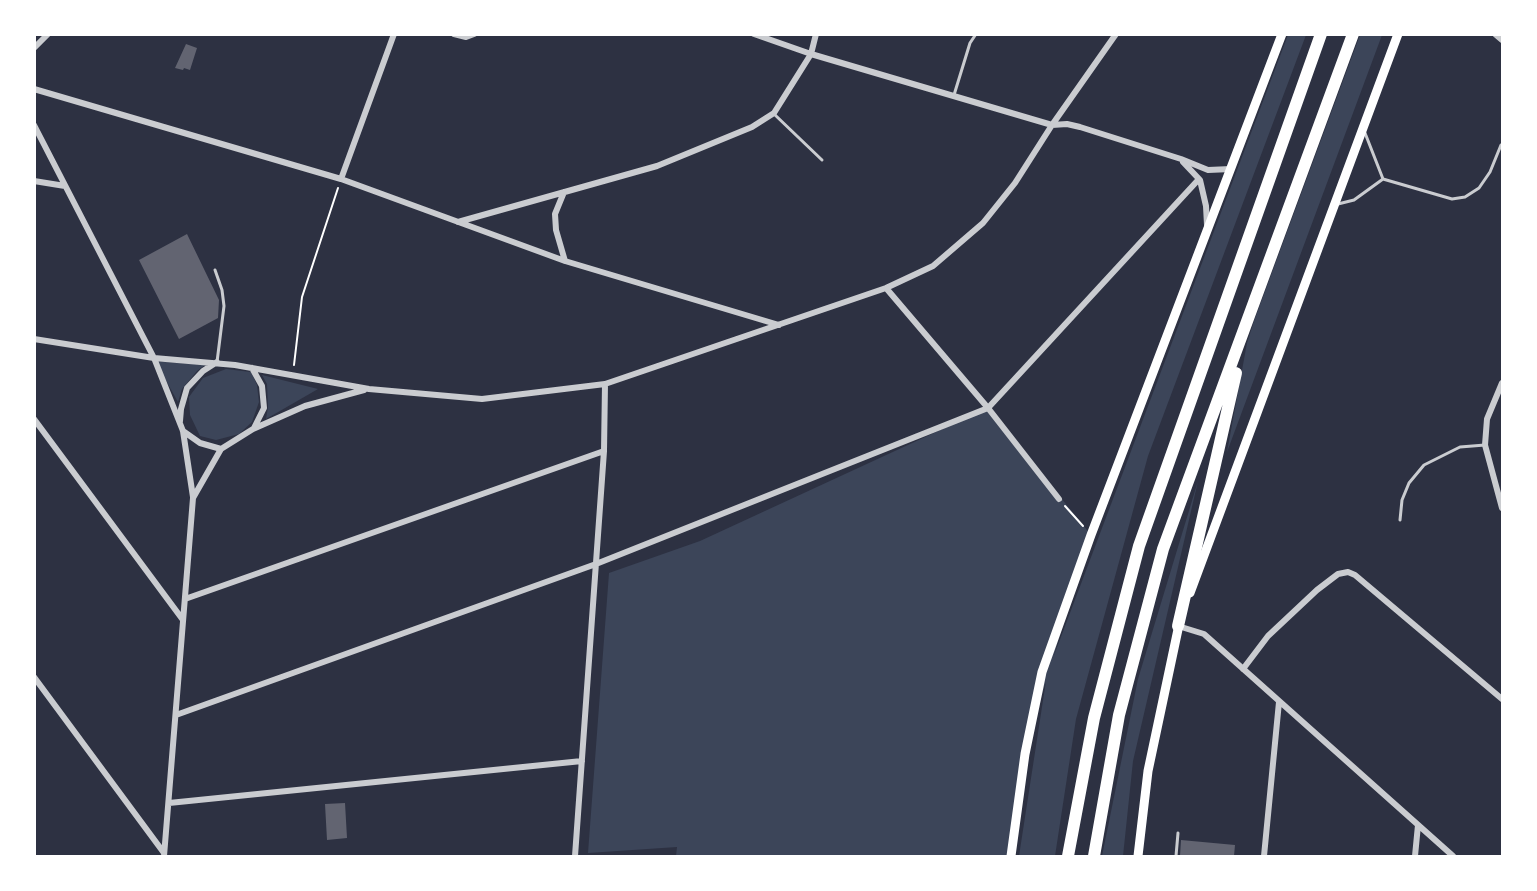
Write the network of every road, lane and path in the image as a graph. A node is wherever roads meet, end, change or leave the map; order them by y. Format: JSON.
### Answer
{"nodes":[{"id":1,"x":48,"y":34,"type":"edge"},
{"id":2,"x":394,"y":34,"type":"edge"},
{"id":3,"x":454,"y":34,"type":"edge"},
{"id":4,"x":474,"y":34,"type":"edge"},
{"id":5,"x":754,"y":34,"type":"edge"},
{"id":6,"x":816,"y":34,"type":"edge"},
{"id":7,"x":976,"y":34,"type":"edge"},
{"id":8,"x":1116,"y":34,"type":"edge"},
{"id":9,"x":1282,"y":34,"type":"edge"},
{"id":10,"x":1321,"y":34,"type":"edge"},
{"id":11,"x":1353,"y":34,"type":"edge"},
{"id":12,"x":1398,"y":34,"type":"edge"},
{"id":13,"x":1495,"y":34,"type":"edge"},
{"id":14,"x":1503,"y":40,"type":"edge"},
{"id":15,"x":34,"y":48,"type":"edge"},
{"id":16,"x":811,"y":54,"type":"junction"},
{"id":17,"x":34,"y":89,"type":"edge"},
{"id":18,"x":954,"y":96,"type":"junction"},
{"id":19,"x":774,"y":113,"type":"junction"},
{"id":20,"x":34,"y":125,"type":"edge"},
{"id":21,"x":1052,"y":125,"type":"junction"},
{"id":22,"x":1363,"y":127,"type":"junction"},
{"id":23,"x":1501,"y":146,"type":"dead end"},
{"id":24,"x":1181,"y":159,"type":"junction"},
{"id":25,"x":822,"y":160,"type":"dead end"},
{"id":26,"x":1231,"y":169,"type":"junction"},
{"id":27,"x":341,"y":179,"type":"junction"},
{"id":28,"x":1199,"y":179,"type":"junction"},
{"id":29,"x":1383,"y":179,"type":"junction"},
{"id":30,"x":34,"y":181,"type":"edge"},
{"id":31,"x":65,"y":186,"type":"junction"},
{"id":32,"x":564,"y":192,"type":"junction"},
{"id":33,"x":1334,"y":204,"type":"junction"},
{"id":34,"x":457,"y":223,"type":"junction"},
{"id":35,"x":1208,"y":230,"type":"junction"},
{"id":36,"x":565,"y":261,"type":"junction"},
{"id":37,"x":215,"y":270,"type":"dead end"},
{"id":38,"x":886,"y":288,"type":"junction"},
{"id":39,"x":780,"y":325,"type":"junction"},
{"id":40,"x":1247,"y":326,"type":"junction"},
{"id":41,"x":34,"y":339,"type":"edge"},
{"id":42,"x":154,"y":358,"type":"junction"},
{"id":43,"x":217,"y":362,"type":"junction"},
{"id":44,"x":252,"y":368,"type":"junction"},
{"id":45,"x":293,"y":375,"type":"junction"},
{"id":46,"x":1503,"y":383,"type":"edge"},
{"id":47,"x":605,"y":384,"type":"junction"},
{"id":48,"x":369,"y":389,"type":"junction"},
{"id":49,"x":988,"y":408,"type":"junction"},
{"id":50,"x":34,"y":419,"type":"edge"},
{"id":51,"x":180,"y":423,"type":"junction"},
{"id":52,"x":253,"y":429,"type":"junction"},
{"id":53,"x":183,"y":431,"type":"junction"},
{"id":54,"x":1485,"y":445,"type":"junction"},
{"id":55,"x":221,"y":449,"type":"junction"},
{"id":56,"x":604,"y":451,"type":"junction"},
{"id":57,"x":193,"y":498,"type":"junction"},
{"id":58,"x":1059,"y":499,"type":"joint"},
{"id":59,"x":1503,"y":508,"type":"edge"},
{"id":60,"x":1400,"y":520,"type":"dead end"},
{"id":61,"x":1091,"y":535,"type":"junction"},
{"id":62,"x":596,"y":564,"type":"junction"},
{"id":63,"x":185,"y":599,"type":"junction"},
{"id":64,"x":183,"y":620,"type":"junction"},
{"id":65,"x":1178,"y":626,"type":"junction"},
{"id":66,"x":1243,"y":669,"type":"junction"},
{"id":67,"x":35,"y":680,"type":"edge"},
{"id":68,"x":1503,"y":699,"type":"edge"},
{"id":69,"x":1279,"y":702,"type":"junction"},
{"id":70,"x":176,"y":715,"type":"junction"},
{"id":71,"x":582,"y":761,"type":"junction"},
{"id":72,"x":169,"y":803,"type":"junction"},
{"id":73,"x":1418,"y":825,"type":"junction"},
{"id":74,"x":1178,"y":834,"type":"dead end"},
{"id":75,"x":165,"y":855,"type":"edge"},
{"id":76,"x":575,"y":856,"type":"edge"},
{"id":77,"x":1011,"y":856,"type":"edge"},
{"id":78,"x":1068,"y":856,"type":"edge"},
{"id":79,"x":1094,"y":856,"type":"edge"},
{"id":80,"x":1138,"y":856,"type":"edge"},
{"id":81,"x":1176,"y":856,"type":"edge"},
{"id":82,"x":1264,"y":856,"type":"edge"},
{"id":83,"x":1415,"y":856,"type":"edge"},
{"id":84,"x":1453,"y":856,"type":"edge"}],
"edges":[{"from":1,"to":15,"type":"street"},
{"from":2,"to":27,"type":"street"},
{"from":3,"to":4,"type":"street"},
{"from":5,"to":16,"type":"street"},
{"from":6,"to":16,"type":"street"},
{"from":7,"to":18,"type":"lane"},
{"from":8,"to":21,"type":"street"},
{"from":9,"to":26,"type":"main road"},
{"from":10,"to":78,"type":"highway"},
{"from":11,"to":40,"type":"highway"},
{"from":12,"to":22,"type":"main road"},
{"from":13,"to":14,"type":"street"},
{"from":16,"to":18,"type":"street"},
{"from":16,"to":19,"type":"street"},
{"from":17,"to":27,"type":"street"},
{"from":18,"to":21,"type":"street"},
{"from":19,"to":25,"type":"lane"},
{"from":19,"to":32,"type":"street"},
{"from":20,"to":31,"type":"street"},
{"from":21,"to":24,"type":"street"},
{"from":21,"to":38,"type":"street"},
{"from":22,"to":29,"type":"lane"},
{"from":22,"to":33,"type":"main road"},
{"from":23,"to":29,"type":"lane"},
{"from":24,"to":26,"type":"street"},
{"from":24,"to":28,"type":"street"},
{"from":26,"to":35,"type":"main road"},
{"from":27,"to":34,"type":"street"},
{"from":27,"to":45,"type":"path"},
{"from":28,"to":35,"type":"street"},
{"from":28,"to":49,"type":"street"},
{"from":29,"to":33,"type":"lane"},
{"from":30,"to":31,"type":"street"},
{"from":31,"to":42,"type":"street"},
{"from":32,"to":34,"type":"street"},
{"from":32,"to":36,"type":"street"},
{"from":33,"to":65,"type":"main road"},
{"from":34,"to":36,"type":"street"},
{"from":35,"to":61,"type":"main road"},
{"from":36,"to":39,"type":"street"},
{"from":37,"to":43,"type":"lane"},
{"from":38,"to":39,"type":"street"},
{"from":38,"to":49,"type":"street"},
{"from":39,"to":47,"type":"street"},
{"from":40,"to":65,"type":"highway"},
{"from":40,"to":79,"type":"highway"},
{"from":41,"to":42,"type":"street"},
{"from":42,"to":43,"type":"street"},
{"from":42,"to":51,"type":"street"},
{"from":43,"to":44,"type":"street"},
{"from":43,"to":51,"type":"street"},
{"from":44,"to":45,"type":"street"},
{"from":44,"to":52,"type":"street"},
{"from":45,"to":48,"type":"street"},
{"from":46,"to":54,"type":"street"},
{"from":47,"to":48,"type":"street"},
{"from":47,"to":56,"type":"street"},
{"from":48,"to":52,"type":"street"},
{"from":49,"to":58,"type":"street"},
{"from":49,"to":62,"type":"street"},
{"from":50,"to":64,"type":"street"},
{"from":51,"to":53,"type":"street"},
{"from":52,"to":55,"type":"street"},
{"from":53,"to":55,"type":"street"},
{"from":53,"to":57,"type":"street"},
{"from":54,"to":59,"type":"street"},
{"from":54,"to":60,"type":"lane"},
{"from":55,"to":57,"type":"street"},
{"from":56,"to":62,"type":"street"},
{"from":56,"to":63,"type":"street"},
{"from":57,"to":63,"type":"street"},
{"from":58,"to":61,"type":"path"},
{"from":61,"to":77,"type":"main road"},
{"from":62,"to":70,"type":"street"},
{"from":62,"to":71,"type":"street"},
{"from":63,"to":64,"type":"street"},
{"from":64,"to":70,"type":"street"},
{"from":65,"to":66,"type":"street"},
{"from":65,"to":80,"type":"main road"},
{"from":66,"to":68,"type":"street"},
{"from":66,"to":69,"type":"street"},
{"from":67,"to":75,"type":"street"},
{"from":69,"to":73,"type":"street"},
{"from":69,"to":82,"type":"street"},
{"from":70,"to":72,"type":"street"},
{"from":71,"to":72,"type":"street"},
{"from":71,"to":76,"type":"street"},
{"from":72,"to":75,"type":"street"},
{"from":73,"to":83,"type":"street"},
{"from":73,"to":84,"type":"street"},
{"from":74,"to":81,"type":"lane"}]}
